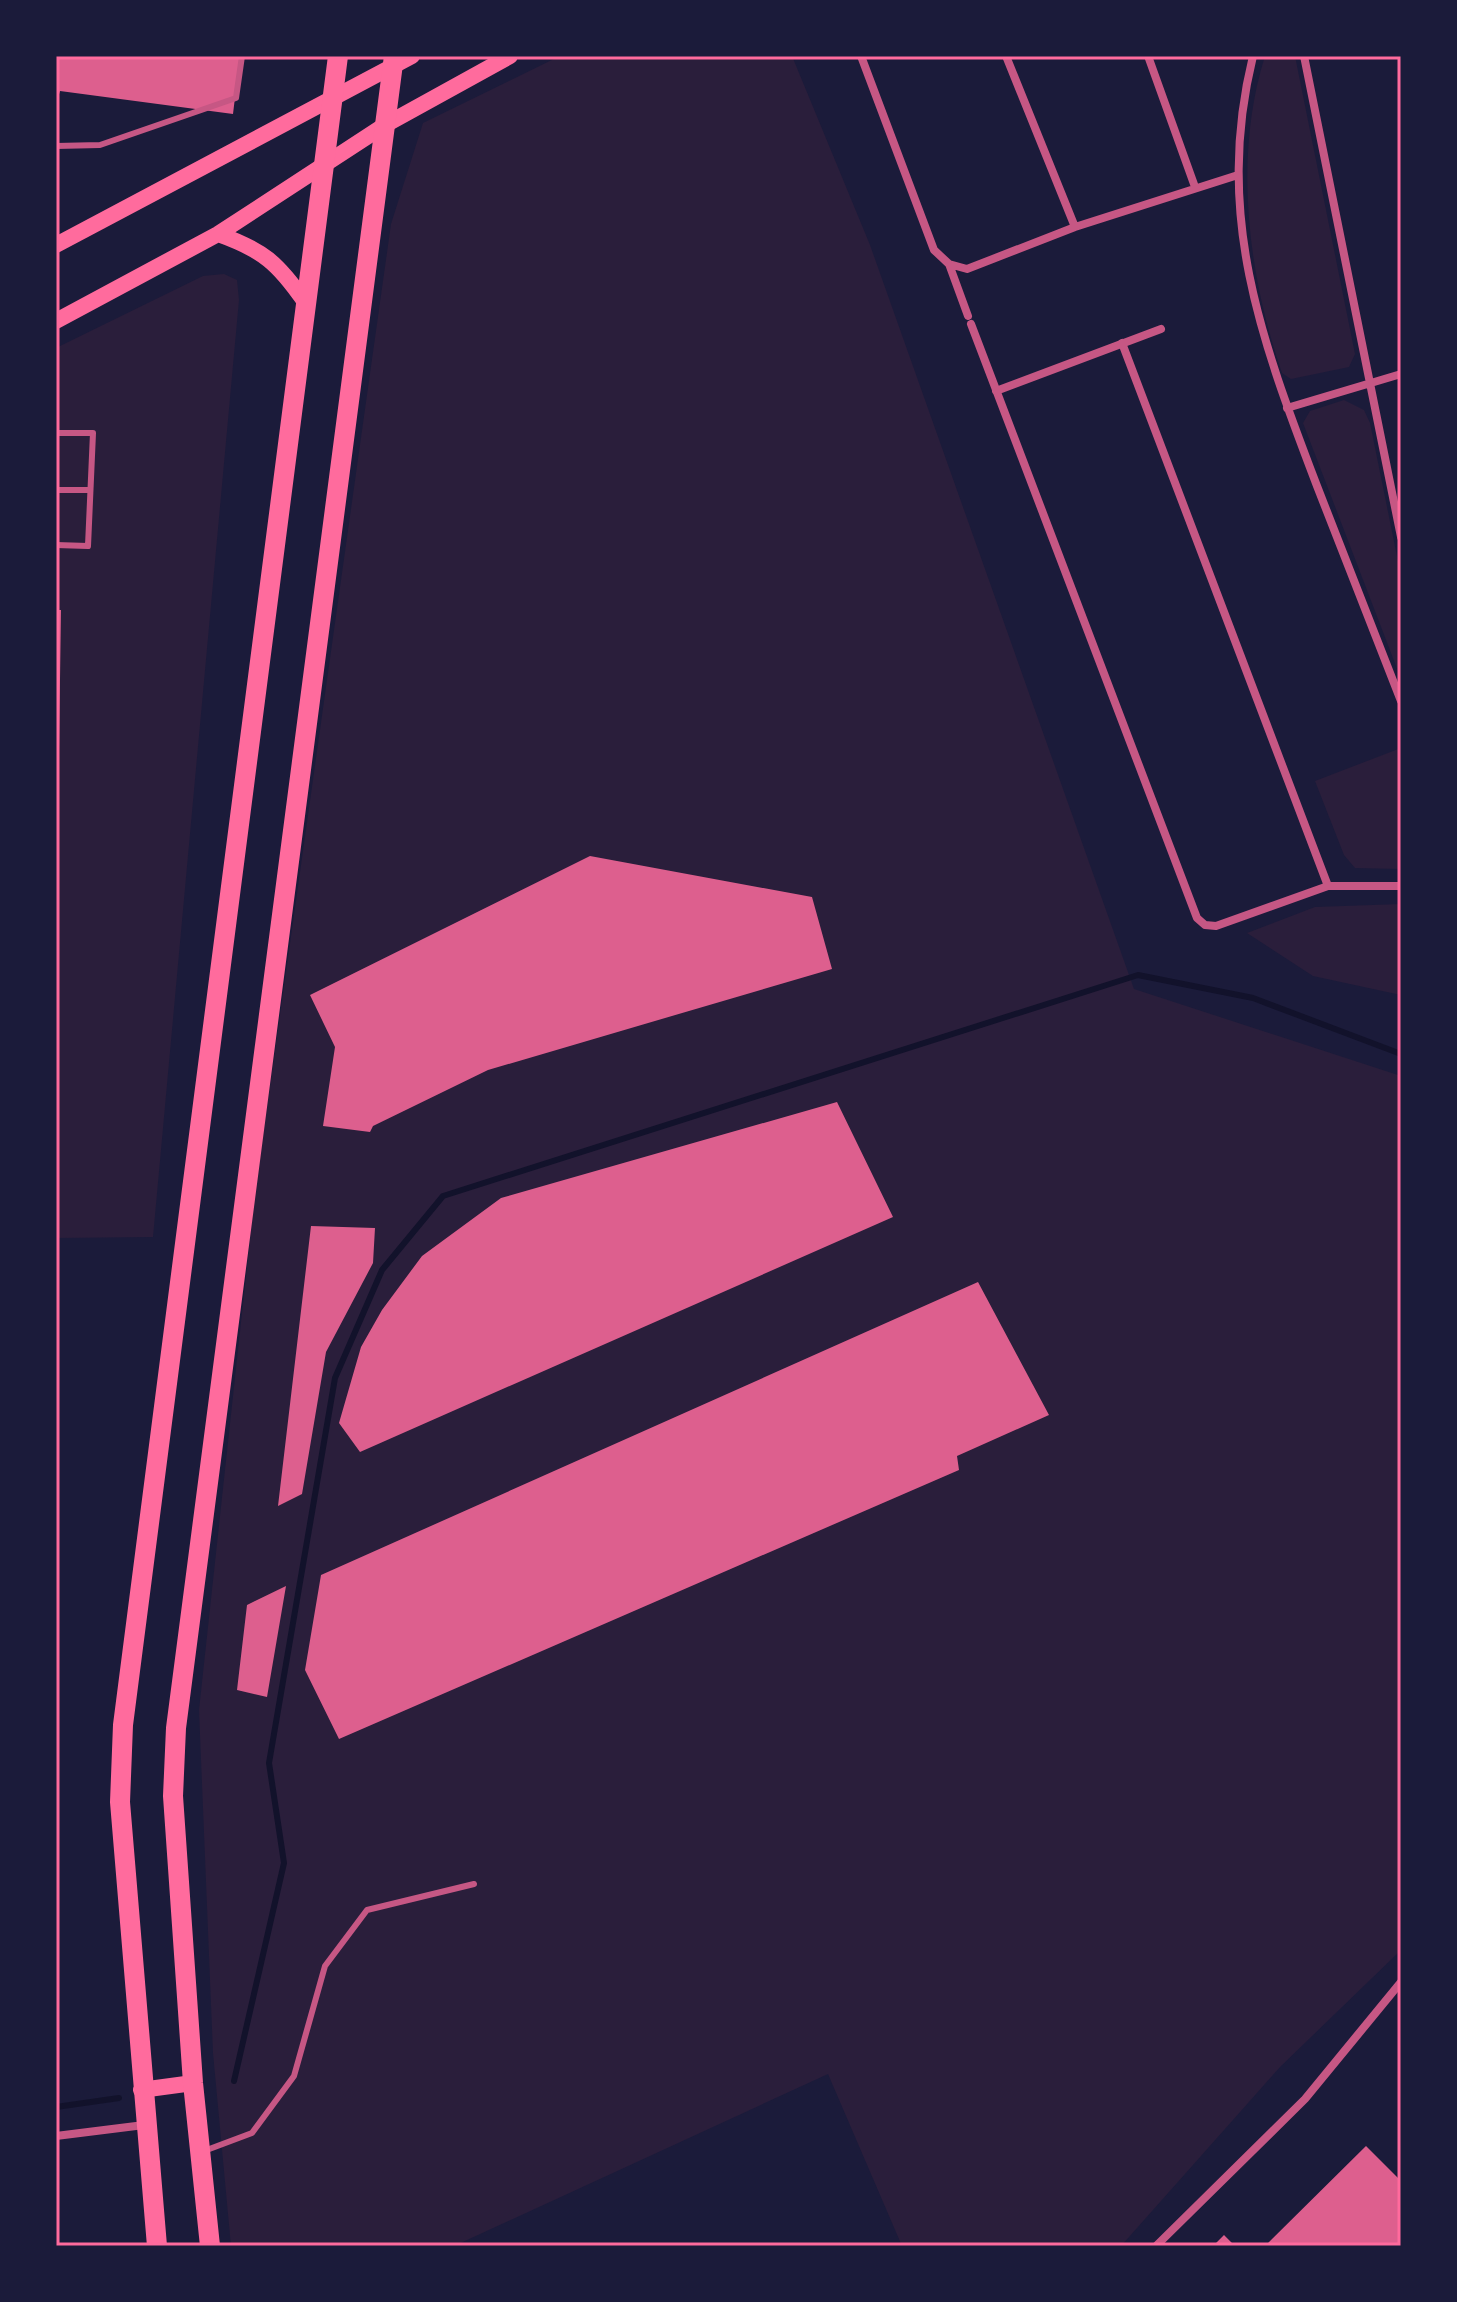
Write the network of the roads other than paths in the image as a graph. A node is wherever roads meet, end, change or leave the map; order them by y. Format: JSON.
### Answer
{"nodes":[{"id":1,"x":242,"y":56,"type":"edge"},
{"id":2,"x":338,"y":56,"type":"edge"},
{"id":3,"x":412,"y":56,"type":"edge"},
{"id":4,"x":510,"y":56,"type":"edge"},
{"id":5,"x":861,"y":56,"type":"edge"},
{"id":6,"x":1006,"y":56,"type":"edge"},
{"id":7,"x":1148,"y":56,"type":"edge"},
{"id":8,"x":1253,"y":56,"type":"edge"},
{"id":9,"x":1304,"y":56,"type":"edge"},
{"id":10,"x":393,"y":61,"type":"edge"},
{"id":11,"x":332,"y":98,"type":"junction"},
{"id":12,"x":385,"y":125,"type":"junction"},
{"id":13,"x":56,"y":146,"type":"edge"},
{"id":14,"x":323,"y":168,"type":"junction"},
{"id":15,"x":1238,"y":175,"type":"junction"},
{"id":16,"x":1195,"y":187,"type":"junction"},
{"id":17,"x":1075,"y":227,"type":"junction"},
{"id":18,"x":218,"y":234,"type":"junction"},
{"id":19,"x":56,"y":245,"type":"edge"},
{"id":20,"x":949,"y":264,"type":"junction"},
{"id":21,"x":305,"y":302,"type":"junction"},
{"id":22,"x":56,"y":321,"type":"edge"},
{"id":23,"x":1161,"y":329,"type":"dead end"},
{"id":24,"x":1122,"y":343,"type":"junction"},
{"id":25,"x":1401,"y":374,"type":"edge"},
{"id":26,"x":1369,"y":382,"type":"junction"},
{"id":27,"x":996,"y":391,"type":"junction"},
{"id":28,"x":1287,"y":408,"type":"junction"},
{"id":29,"x":56,"y":433,"type":"edge"},
{"id":30,"x":56,"y":490,"type":"edge"},
{"id":31,"x":90,"y":490,"type":"junction"},
{"id":32,"x":1401,"y":537,"type":"edge"},
{"id":33,"x":56,"y":545,"type":"edge"},
{"id":34,"x":1401,"y":701,"type":"edge"},
{"id":35,"x":1328,"y":886,"type":"junction"},
{"id":36,"x":1401,"y":886,"type":"edge"},
{"id":37,"x":474,"y":1884,"type":"dead end"},
{"id":38,"x":1401,"y":1982,"type":"edge"},
{"id":39,"x":193,"y":2083,"type":"junction"},
{"id":40,"x":141,"y":2090,"type":"junction"},
{"id":41,"x":145,"y":2124,"type":"junction"},
{"id":42,"x":56,"y":2136,"type":"edge"},
{"id":43,"x":200,"y":2152,"type":"junction"},
{"id":44,"x":157,"y":2246,"type":"edge"},
{"id":45,"x":210,"y":2246,"type":"edge"},
{"id":46,"x":1156,"y":2246,"type":"edge"}],
"edges":[{"from":1,"to":13,"type":"lane"},
{"from":2,"to":11,"type":"main road"},
{"from":3,"to":10,"type":"main road"},
{"from":4,"to":12,"type":"main road"},
{"from":5,"to":20,"type":"street"},
{"from":6,"to":17,"type":"street"},
{"from":7,"to":16,"type":"street"},
{"from":8,"to":15,"type":"street"},
{"from":9,"to":26,"type":"street"},
{"from":10,"to":11,"type":"main road"},
{"from":10,"to":12,"type":"main road"},
{"from":11,"to":14,"type":"main road"},
{"from":11,"to":19,"type":"main road"},
{"from":12,"to":14,"type":"main road"},
{"from":12,"to":39,"type":"main road"},
{"from":14,"to":18,"type":"main road"},
{"from":14,"to":21,"type":"main road"},
{"from":15,"to":16,"type":"street"},
{"from":15,"to":28,"type":"street"},
{"from":16,"to":17,"type":"street"},
{"from":17,"to":20,"type":"street"},
{"from":18,"to":21,"type":"main road"},
{"from":18,"to":22,"type":"main road"},
{"from":20,"to":27,"type":"street"},
{"from":21,"to":40,"type":"main road"},
{"from":23,"to":24,"type":"street"},
{"from":24,"to":27,"type":"street"},
{"from":24,"to":35,"type":"street"},
{"from":25,"to":26,"type":"street"},
{"from":26,"to":28,"type":"street"},
{"from":26,"to":32,"type":"street"},
{"from":27,"to":35,"type":"street"},
{"from":28,"to":34,"type":"street"},
{"from":29,"to":31,"type":"lane"},
{"from":30,"to":31,"type":"lane"},
{"from":31,"to":33,"type":"lane"},
{"from":35,"to":36,"type":"street"},
{"from":37,"to":43,"type":"lane"},
{"from":38,"to":46,"type":"street"},
{"from":39,"to":40,"type":"main road"},
{"from":39,"to":43,"type":"main road"},
{"from":40,"to":41,"type":"main road"},
{"from":41,"to":42,"type":"street"},
{"from":41,"to":44,"type":"main road"},
{"from":43,"to":45,"type":"main road"}]}
